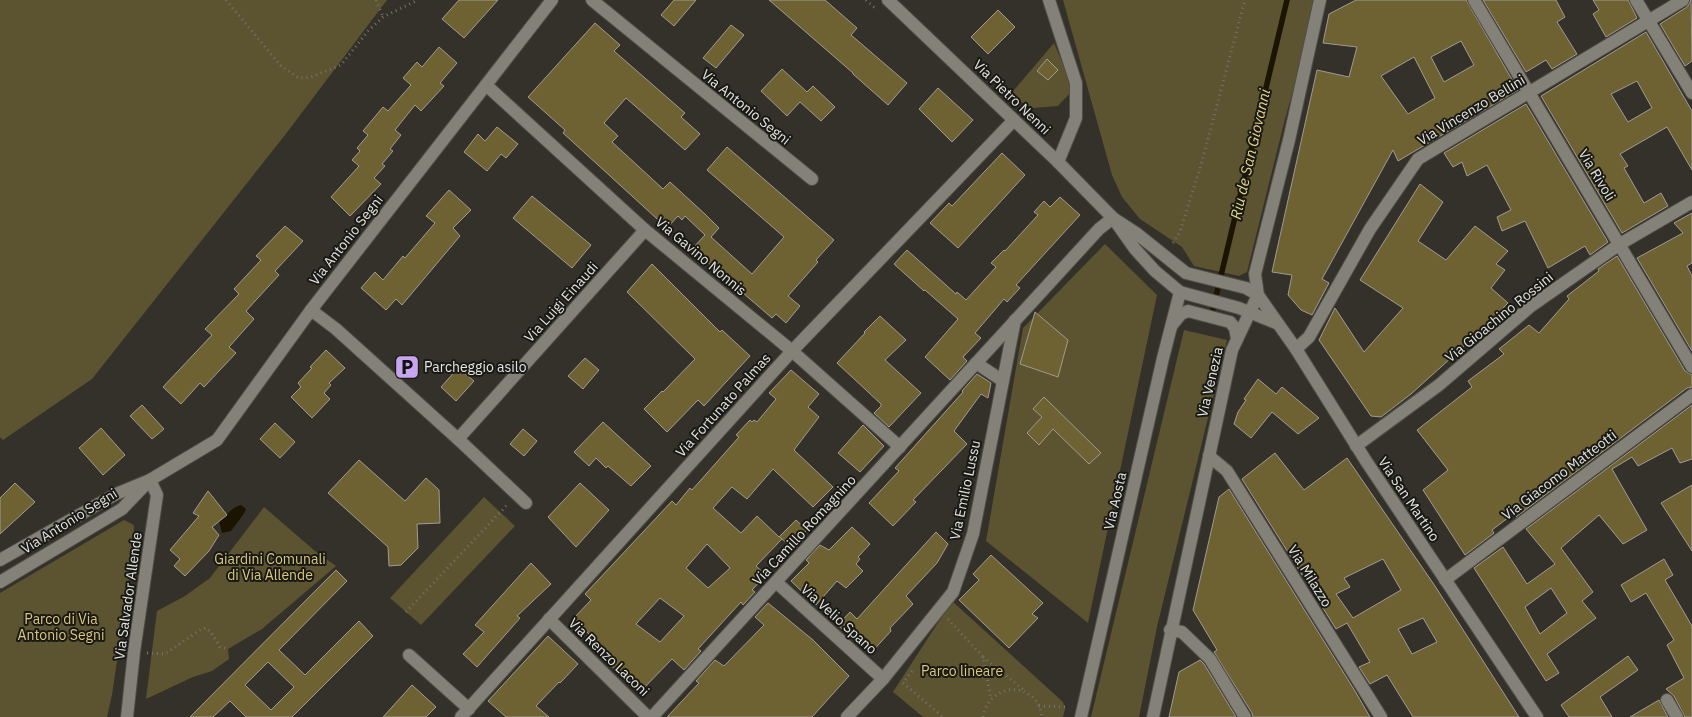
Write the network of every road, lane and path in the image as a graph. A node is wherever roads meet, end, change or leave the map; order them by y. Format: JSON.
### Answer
{"nodes":[{"id":1,"x":226,"y":0,"type":"edge"},
{"id":2,"x":376,"y":0,"type":"edge"},
{"id":3,"x":418,"y":0,"type":"edge"},
{"id":4,"x":552,"y":0,"type":"edge"},
{"id":5,"x":592,"y":0,"type":"edge"},
{"id":6,"x":888,"y":0,"type":"edge"},
{"id":7,"x":1049,"y":0,"type":"edge"},
{"id":8,"x":1245,"y":0,"type":"edge"},
{"id":9,"x":1320,"y":0,"type":"edge"},
{"id":10,"x":1474,"y":0,"type":"edge"},
{"id":11,"x":1636,"y":0,"type":"edge"},
{"id":12,"x":1683,"y":0,"type":"edge"},
{"id":13,"x":383,"y":17,"type":"junction"},
{"id":14,"x":1649,"y":21,"type":"junction"},
{"id":15,"x":486,"y":85,"type":"junction"},
{"id":16,"x":1530,"y":93,"type":"junction"},
{"id":17,"x":1692,"y":93,"type":"edge"},
{"id":18,"x":1014,"y":120,"type":"junction"},
{"id":19,"x":1058,"y":162,"type":"junction"},
{"id":20,"x":812,"y":179,"type":"dead end"},
{"id":21,"x":1692,"y":202,"type":"edge"},
{"id":22,"x":1113,"y":218,"type":"junction"},
{"id":23,"x":646,"y":230,"type":"junction"},
{"id":24,"x":1620,"y":244,"type":"junction"},
{"id":25,"x":1164,"y":256,"type":"junction"},
{"id":26,"x":1182,"y":293,"type":"junction"},
{"id":27,"x":1258,"y":296,"type":"junction"},
{"id":28,"x":311,"y":310,"type":"junction"},
{"id":29,"x":1244,"y":310,"type":"junction"},
{"id":30,"x":1015,"y":320,"type":"junction"},
{"id":31,"x":1276,"y":323,"type":"junction"},
{"id":32,"x":1172,"y":324,"type":"junction"},
{"id":33,"x":1237,"y":339,"type":"junction"},
{"id":34,"x":1296,"y":349,"type":"junction"},
{"id":35,"x":792,"y":351,"type":"junction"},
{"id":36,"x":976,"y":363,"type":"junction"},
{"id":37,"x":1692,"y":367,"type":"edge"},
{"id":38,"x":1003,"y":381,"type":"junction"},
{"id":39,"x":1692,"y":395,"type":"edge"},
{"id":40,"x":458,"y":439,"type":"junction"},
{"id":41,"x":1356,"y":446,"type":"junction"},
{"id":42,"x":900,"y":447,"type":"junction"},
{"id":43,"x":1209,"y":456,"type":"junction"},
{"id":44,"x":150,"y":480,"type":"junction"},
{"id":45,"x":522,"y":498,"type":"joint"},
{"id":46,"x":0,"y":560,"type":"edge"},
{"id":47,"x":1445,"y":580,"type":"junction"},
{"id":48,"x":0,"y":582,"type":"edge"},
{"id":49,"x":776,"y":582,"type":"junction"},
{"id":50,"x":939,"y":609,"type":"junction"},
{"id":51,"x":406,"y":612,"type":"dead end"},
{"id":52,"x":549,"y":619,"type":"junction"},
{"id":53,"x":948,"y":619,"type":"junction"},
{"id":54,"x":943,"y":627,"type":"dead end"},
{"id":55,"x":1170,"y":630,"type":"junction"},
{"id":56,"x":228,"y":649,"type":"dead end"},
{"id":57,"x":134,"y":652,"type":"junction"},
{"id":58,"x":409,"y":655,"type":"dead end"},
{"id":59,"x":983,"y":657,"type":"junction"},
{"id":60,"x":914,"y":667,"type":"dead end"},
{"id":61,"x":883,"y":679,"type":"junction"},
{"id":62,"x":1031,"y":695,"type":"junction"},
{"id":63,"x":991,"y":699,"type":"junction"},
{"id":64,"x":1668,"y":700,"type":"dead end"},
{"id":65,"x":1040,"y":706,"type":"junction"},
{"id":66,"x":1069,"y":707,"type":"dead end"},
{"id":67,"x":465,"y":713,"type":"edge"},
{"id":68,"x":127,"y":717,"type":"edge"},
{"id":69,"x":650,"y":717,"type":"edge"},
{"id":70,"x":847,"y":717,"type":"edge"},
{"id":71,"x":943,"y":717,"type":"edge"},
{"id":72,"x":983,"y":717,"type":"edge"},
{"id":73,"x":1042,"y":717,"type":"edge"},
{"id":74,"x":1081,"y":717,"type":"edge"},
{"id":75,"x":1152,"y":717,"type":"edge"},
{"id":76,"x":1246,"y":717,"type":"edge"},
{"id":77,"x":1381,"y":717,"type":"edge"},
{"id":78,"x":1537,"y":717,"type":"edge"},
{"id":79,"x":1677,"y":717,"type":"edge"}],
"edges":[{"from":1,"to":13,"type":"path"},
{"from":2,"to":13,"type":"path"},
{"from":3,"to":13,"type":"path"},
{"from":4,"to":15,"type":"street","name":"Via Antonio Segni"},
{"from":5,"to":20,"type":"street","name":"Via Antonio Segni"},
{"from":6,"to":18,"type":"street","name":"Via Pietro Nenni"},
{"from":7,"to":19,"type":"street"},
{"from":8,"to":25,"type":"path"},
{"from":9,"to":27,"type":"street"},
{"from":10,"to":16,"type":"street","name":"Via Rivoli"},
{"from":11,"to":14,"type":"street"},
{"from":12,"to":14,"type":"street","name":"Via Vincenzo Bellini"},
{"from":14,"to":16,"type":"street","name":"Via Vincenzo Bellini"},
{"from":14,"to":17,"type":"street"},
{"from":15,"to":23,"type":"street","name":"Via Gavino Nonnis"},
{"from":15,"to":28,"type":"street","name":"Via Antonio Segni"},
{"from":16,"to":24,"type":"street","name":"Via Rivoli"},
{"from":16,"to":34,"type":"street","name":"Via Vincenzo Bellini"},
{"from":18,"to":19,"type":"street","name":"Via Pietro Nenni"},
{"from":18,"to":35,"type":"street","name":"Via Fortunato Palmas"},
{"from":19,"to":22,"type":"street","name":"Via Pietro Nenni"},
{"from":21,"to":24,"type":"street","name":"Via Gioachino Rossini"},
{"from":22,"to":25,"type":"street","name":"Via Pietro Nenni"},
{"from":22,"to":26,"type":"street","name":"Via Pietro Nenni"},
{"from":22,"to":30,"type":"street","name":"Via Camillo Romagnino"},
{"from":23,"to":35,"type":"street","name":"Via Gavino Nonnis"},
{"from":23,"to":40,"type":"street","name":"Via Luigi Einaudi"},
{"from":24,"to":37,"type":"street","name":"Via Rivoli"},
{"from":24,"to":41,"type":"street","name":"Via Gioachino Rossini"},
{"from":25,"to":27,"type":"street","name":"Via Pietro Nenni"},
{"from":26,"to":29,"type":"street","name":"Via Pietro Nenni"},
{"from":26,"to":32,"type":"street","name":"Via Aosta"},
{"from":27,"to":29,"type":"street","name":"Via Venezia"},
{"from":27,"to":31,"type":"street","name":"Via San Martino"},
{"from":28,"to":40,"type":"street"},
{"from":28,"to":44,"type":"street","name":"Via Antonio Segni"},
{"from":29,"to":31,"type":"street","name":"Via Pietro Nenni"},
{"from":29,"to":33,"type":"street","name":"Via Venezia"},
{"from":30,"to":36,"type":"street","name":"Via Camillo Romagnino"},
{"from":30,"to":38,"type":"street","name":"Via Emilio Lussu"},
{"from":31,"to":34,"type":"street","name":"Via San Martino"},
{"from":32,"to":33,"type":"street"},
{"from":32,"to":74,"type":"street","name":"Via Aosta"},
{"from":33,"to":43,"type":"street","name":"Via Venezia"},
{"from":34,"to":41,"type":"street","name":"Via San Martino"},
{"from":35,"to":42,"type":"street","name":"Via Gavino Nonnis"},
{"from":35,"to":52,"type":"street","name":"Via Fortunato Palmas"},
{"from":36,"to":38,"type":"street"},
{"from":36,"to":42,"type":"street","name":"Via Camillo Romagnino"},
{"from":38,"to":50,"type":"street","name":"Via Emilio Lussu"},
{"from":39,"to":47,"type":"street","name":"Via Giacomo Matteotti"},
{"from":40,"to":45,"type":"street"},
{"from":41,"to":47,"type":"street","name":"Via San Martino"},
{"from":42,"to":49,"type":"street","name":"Via Camillo Romagnino"},
{"from":43,"to":55,"type":"street","name":"Via Venezia"},
{"from":43,"to":77,"type":"street","name":"Via Milazzo"},
{"from":44,"to":46,"type":"street","name":"Via Antonio Segni"},
{"from":44,"to":48,"type":"street","name":"Via Antonio Segni"},
{"from":44,"to":57,"type":"street","name":"Via Salvador Allende"},
{"from":45,"to":51,"type":"path"},
{"from":47,"to":78,"type":"street","name":"Via San Martino"},
{"from":49,"to":61,"type":"street","name":"Via Velio Spano"},
{"from":49,"to":69,"type":"street","name":"Via Camillo Romagnino"},
{"from":50,"to":53,"type":"path"},
{"from":50,"to":61,"type":"street","name":"Via Emilio Lussu"},
{"from":52,"to":67,"type":"street","name":"Via Fortunato Palmas"},
{"from":52,"to":69,"type":"street","name":"Via Renzo Laconi"},
{"from":53,"to":54,"type":"path"},
{"from":53,"to":59,"type":"path"},
{"from":55,"to":75,"type":"street","name":"Via Venezia"},
{"from":55,"to":76,"type":"street"},
{"from":56,"to":57,"type":"path"},
{"from":57,"to":68,"type":"street","name":"Via Salvador Allende"},
{"from":58,"to":67,"type":"street"},
{"from":59,"to":62,"type":"path"},
{"from":59,"to":63,"type":"path"},
{"from":60,"to":71,"type":"path"},
{"from":61,"to":70,"type":"street","name":"Via Emilio Lussu"},
{"from":62,"to":63,"type":"path"},
{"from":62,"to":65,"type":"path"},
{"from":63,"to":72,"type":"path"},
{"from":64,"to":79,"type":"street"},
{"from":65,"to":66,"type":"path"},
{"from":65,"to":73,"type":"path"}]}
